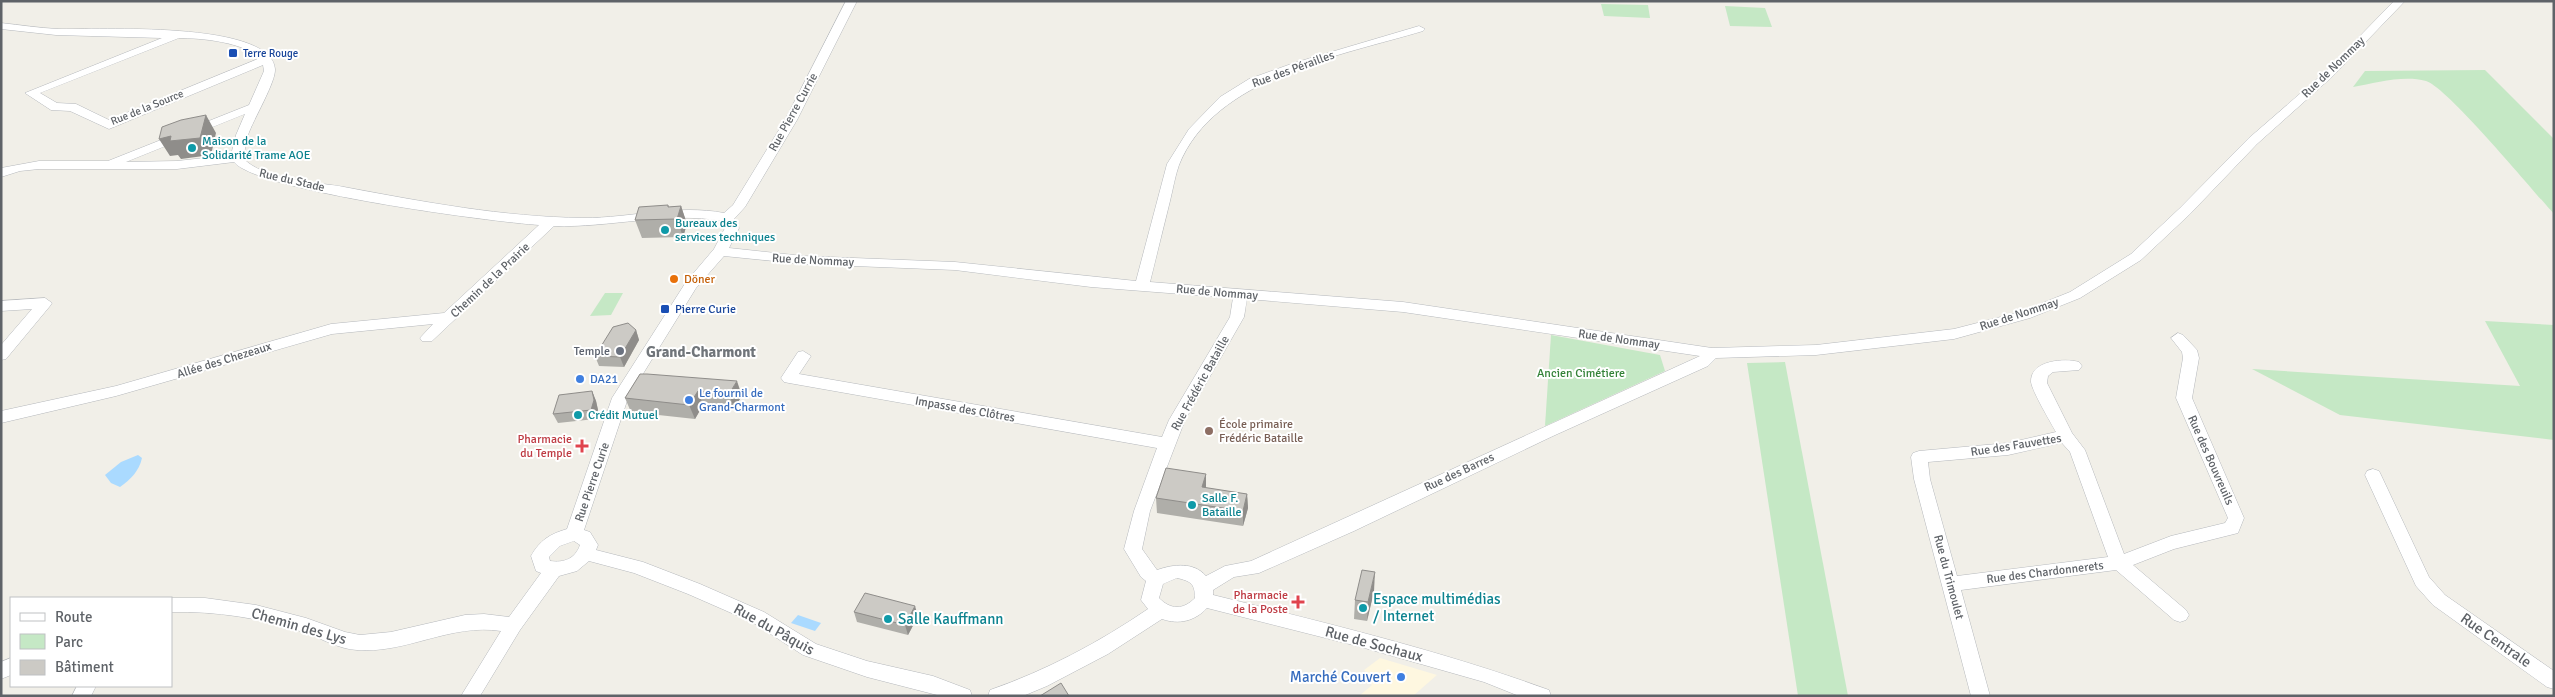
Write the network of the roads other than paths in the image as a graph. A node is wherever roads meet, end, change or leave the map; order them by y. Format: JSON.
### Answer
{"nodes":[{"id":1,"x":852,"y":1,"type":"edge"},
{"id":2,"x":2400,"y":1,"type":"edge"},
{"id":3,"x":1,"y":26,"type":"edge"},
{"id":4,"x":1420,"y":29,"type":"dead end"},
{"id":5,"x":154,"y":34,"type":"junction"},
{"id":6,"x":177,"y":35,"type":"junction"},
{"id":7,"x":144,"y":49,"type":"junction"},
{"id":8,"x":267,"y":59,"type":"junction"},
{"id":9,"x":255,"y":107,"type":"junction"},
{"id":10,"x":237,"y":158,"type":"junction"},
{"id":11,"x":106,"y":165,"type":"junction"},
{"id":12,"x":1,"y":172,"type":"edge"},
{"id":13,"x":727,"y":218,"type":"junction"},
{"id":14,"x":551,"y":221,"type":"junction"},
{"id":15,"x":720,"y":251,"type":"junction"},
{"id":16,"x":1142,"y":285,"type":"junction"},
{"id":17,"x":1241,"y":294,"type":"junction"},
{"id":18,"x":1,"y":306,"type":"edge"},
{"id":19,"x":449,"y":318,"type":"junction"},
{"id":20,"x":427,"y":338,"type":"dead end"},
{"id":21,"x":2178,"y":338,"type":"dead end"},
{"id":22,"x":1712,"y":353,"type":"junction"},
{"id":23,"x":1,"y":354,"type":"edge"},
{"id":24,"x":803,"y":356,"type":"dead end"},
{"id":25,"x":2074,"y":366,"type":"dead end"},
{"id":26,"x":1,"y":417,"type":"edge"},
{"id":27,"x":2066,"y":436,"type":"junction"},
{"id":28,"x":1167,"y":444,"type":"junction"},
{"id":29,"x":1919,"y":457,"type":"joint"},
{"id":30,"x":2373,"y":475,"type":"dead end"},
{"id":31,"x":574,"y":534,"type":"junction"},
{"id":32,"x":587,"y":554,"type":"junction"},
{"id":33,"x":2119,"y":563,"type":"junction"},
{"id":34,"x":553,"y":570,"type":"junction"},
{"id":35,"x":1156,"y":578,"type":"junction"},
{"id":36,"x":1952,"y":584,"type":"junction"},
{"id":37,"x":1204,"y":593,"type":"junction"},
{"id":38,"x":172,"y":605,"type":"edge"},
{"id":39,"x":1159,"y":611,"type":"junction"},
{"id":40,"x":2180,"y":615,"type":"dead end"},
{"id":41,"x":514,"y":626,"type":"junction"},
{"id":42,"x":2554,"y":681,"type":"edge"},
{"id":43,"x":470,"y":696,"type":"edge"},
{"id":44,"x":964,"y":696,"type":"edge"},
{"id":45,"x":997,"y":696,"type":"edge"},
{"id":46,"x":1542,"y":696,"type":"edge"},
{"id":47,"x":1981,"y":696,"type":"edge"}],
"edges":[{"from":1,"to":13,"type":"street","name":"Rue Pierre Currie"},
{"from":2,"to":22,"type":"street","name":"Rue de Nommay"},
{"from":3,"to":5,"type":"street"},
{"from":4,"to":16,"type":"street","name":"Rue des Pérailles"},
{"from":5,"to":6,"type":"street"},
{"from":5,"to":7,"type":"street"},
{"from":6,"to":7,"type":"street","name":"Rue de la Source"},
{"from":6,"to":8,"type":"street"},
{"from":7,"to":8,"type":"street","name":"Rue de la Source"},
{"from":8,"to":9,"type":"street"},
{"from":9,"to":10,"type":"street"},
{"from":9,"to":11,"type":"street"},
{"from":10,"to":11,"type":"street"},
{"from":10,"to":14,"type":"street","name":"Rue du Stade"},
{"from":11,"to":12,"type":"street"},
{"from":13,"to":14,"type":"street","name":"Rue du Stade"},
{"from":13,"to":15,"type":"street","name":"Rue Pierre Curie"},
{"from":14,"to":19,"type":"street","name":"Chemin de la Prairie"},
{"from":15,"to":16,"type":"street","name":"Rue de Nommay"},
{"from":15,"to":31,"type":"street","name":"Rue Pierre Curie"},
{"from":16,"to":17,"type":"street","name":"Rue de Nommay"},
{"from":17,"to":22,"type":"street","name":"Rue de Nommay"},
{"from":17,"to":28,"type":"street","name":"Rue Frédéric Bataille"},
{"from":18,"to":23,"type":"street"},
{"from":19,"to":20,"type":"street","name":"Chemin de la Prairie"},
{"from":19,"to":26,"type":"street","name":"Allée des Chezeaux"},
{"from":21,"to":33,"type":"street","name":"Rue des Bouvreuils"},
{"from":22,"to":37,"type":"street","name":"Rue des Barres"},
{"from":24,"to":28,"type":"street","name":"Impasse des Clôtres"},
{"from":25,"to":27,"type":"street"},
{"from":27,"to":29,"type":"street","name":"Rue des Fauvettes"},
{"from":27,"to":33,"type":"street","name":"Rue des Fauvettes"},
{"from":28,"to":35,"type":"street","name":"Rue Frédéric Bataille"},
{"from":29,"to":36,"type":"street","name":"Rue du Trimoulet"},
{"from":30,"to":42,"type":"street","name":"Rue Centrale"},
{"from":31,"to":32,"type":"street"},
{"from":31,"to":34,"type":"street"},
{"from":32,"to":34,"type":"street"},
{"from":32,"to":44,"type":"street","name":"Rue du Pâquis"},
{"from":33,"to":36,"type":"street","name":"Rue des Chardonnerets"},
{"from":33,"to":40,"type":"street","name":"Rue des Chardonnerets"},
{"from":34,"to":41,"type":"street"},
{"from":35,"to":37,"type":"street"},
{"from":35,"to":39,"type":"street"},
{"from":36,"to":47,"type":"street","name":"Rue du Trimoulet"},
{"from":37,"to":39,"type":"street"},
{"from":37,"to":46,"type":"street","name":"Rue de Sochaux"},
{"from":38,"to":41,"type":"street","name":"Chemin des Lys"},
{"from":39,"to":45,"type":"street"},
{"from":41,"to":43,"type":"street"}]}
